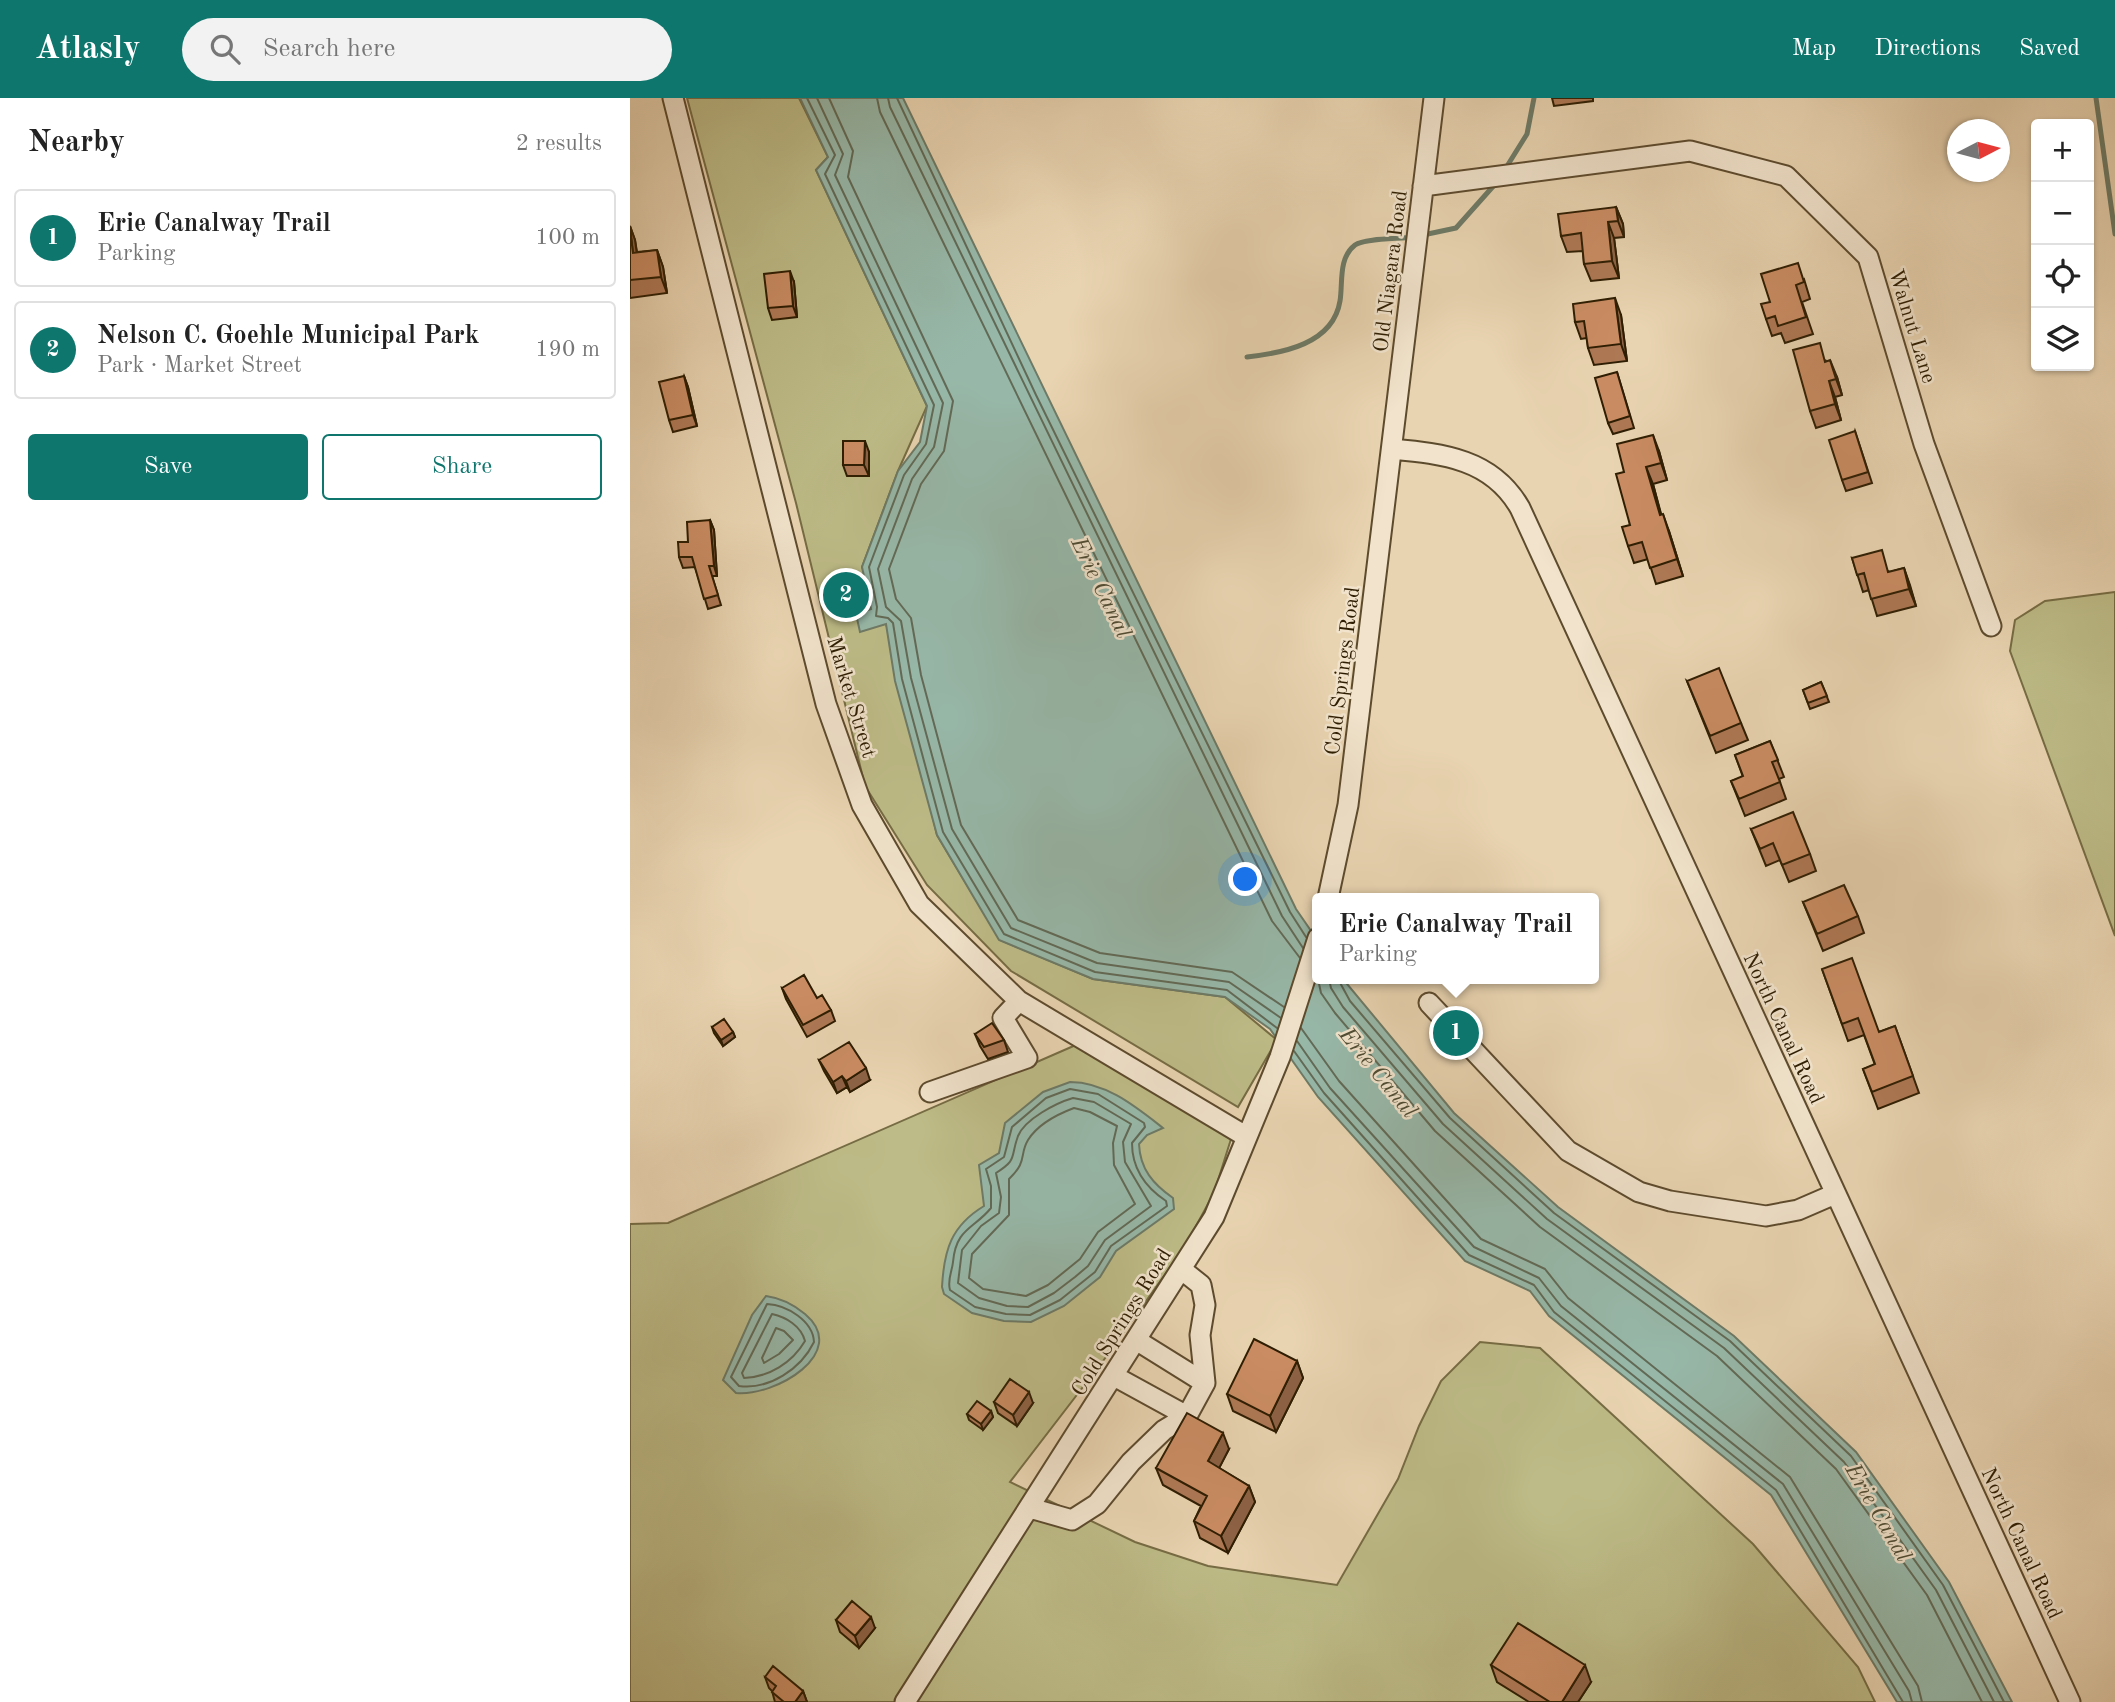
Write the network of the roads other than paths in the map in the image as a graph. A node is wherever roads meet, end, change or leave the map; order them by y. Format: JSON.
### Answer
{"nodes":[{"id":1,"x":673,"y":98,"type":"edge"},
{"id":2,"x":1434,"y":98,"type":"edge"},
{"id":3,"x":1423,"y":186,"type":"junction"},
{"id":4,"x":1392,"y":449,"type":"junction"},
{"id":5,"x":1991,"y":626,"type":"dead end"},
{"id":6,"x":1329,"y":893,"type":"edge"},
{"id":7,"x":1312,"y":956,"type":"edge"},
{"id":8,"x":1019,"y":1001,"type":"junction"},
{"id":9,"x":1429,"y":1003,"type":"dead end"},
{"id":10,"x":930,"y":1092,"type":"dead end"},
{"id":11,"x":1247,"y":1137,"type":"junction"},
{"id":12,"x":1835,"y":1194,"type":"junction"},
{"id":13,"x":1181,"y":1269,"type":"junction"},
{"id":14,"x":1136,"y":1340,"type":"junction"},
{"id":15,"x":1114,"y":1376,"type":"junction"},
{"id":16,"x":1205,"y":1383,"type":"junction"},
{"id":17,"x":1187,"y":1416,"type":"junction"},
{"id":18,"x":1030,"y":1508,"type":"junction"},
{"id":19,"x":905,"y":1702,"type":"edge"},
{"id":20,"x":2070,"y":1702,"type":"edge"}],
"edges":[{"from":1,"to":8,"type":"street","name":"Market Street"},
{"from":2,"to":3,"type":"street","name":"Old Niagara Road"},
{"from":3,"to":4,"type":"street","name":"Old Niagara Road"},
{"from":3,"to":5,"type":"street","name":"Walnut Lane"},
{"from":4,"to":6,"type":"street","name":"Cold Springs Road"},
{"from":4,"to":12,"type":"street","name":"North Canal Road"},
{"from":7,"to":11,"type":"street","name":"Cold Springs Road"},
{"from":8,"to":10,"type":"street"},
{"from":8,"to":11,"type":"street","name":"Market Street"},
{"from":9,"to":12,"type":"street"},
{"from":11,"to":13,"type":"street","name":"Cold Springs Road"},
{"from":12,"to":20,"type":"street","name":"North Canal Road"},
{"from":13,"to":14,"type":"street","name":"Cold Springs Road"},
{"from":13,"to":16,"type":"street"},
{"from":14,"to":15,"type":"street","name":"Cold Springs Road"},
{"from":14,"to":16,"type":"street"},
{"from":15,"to":17,"type":"street"},
{"from":15,"to":18,"type":"street","name":"Cold Springs Road"},
{"from":16,"to":17,"type":"street"},
{"from":17,"to":18,"type":"street"},
{"from":18,"to":19,"type":"street","name":"Cold Springs Road"}]}
